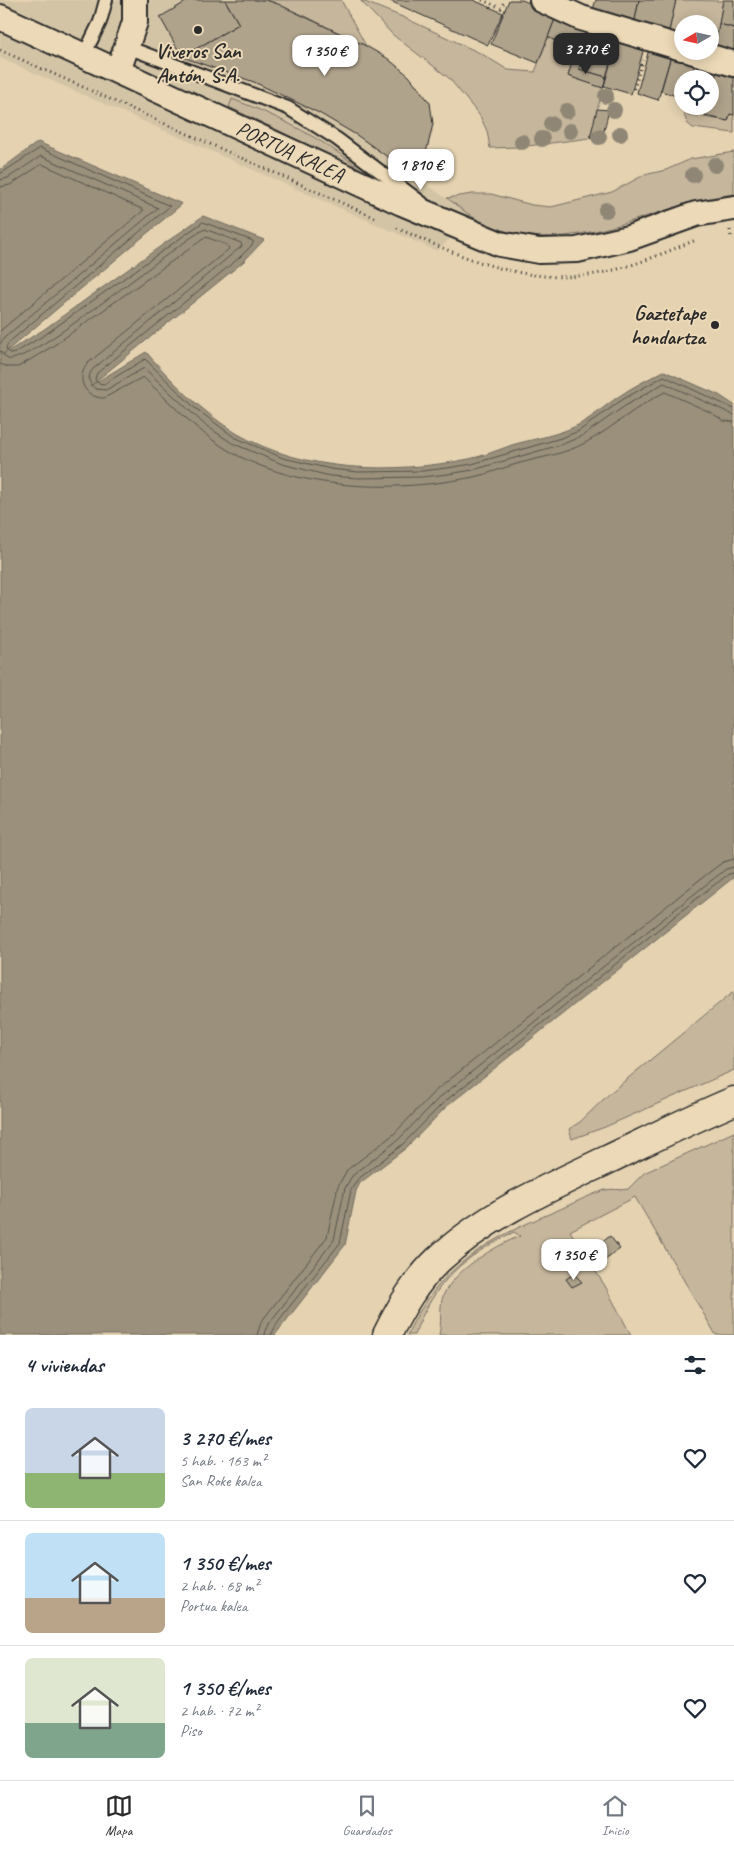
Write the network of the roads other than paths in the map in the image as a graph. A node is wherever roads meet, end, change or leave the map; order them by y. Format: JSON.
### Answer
{"nodes":[{"id":1,"x":106,"y":0,"type":"edge"},
{"id":2,"x":135,"y":0,"type":"edge"},
{"id":3,"x":542,"y":0,"type":"edge"},
{"id":4,"x":0,"y":17,"type":"edge"},
{"id":5,"x":674,"y":46,"type":"edge"},
{"id":6,"x":127,"y":47,"type":"junction"},
{"id":7,"x":84,"y":55,"type":"junction"},
{"id":8,"x":719,"y":59,"type":"edge"},
{"id":9,"x":734,"y":64,"type":"edge"},
{"id":10,"x":118,"y":71,"type":"junction"},
{"id":11,"x":734,"y":208,"type":"edge"},
{"id":12,"x":452,"y":225,"type":"junction"},
{"id":13,"x":732,"y":1100,"type":"edge"},
{"id":14,"x":387,"y":1335,"type":"edge"}],
"edges":[{"from":1,"to":7,"type":"lane"},
{"from":2,"to":6,"type":"street"},
{"from":3,"to":5,"type":"street"},
{"from":4,"to":7,"type":"street","name":"PORTUA KALEA"},
{"from":6,"to":10,"type":"street"},
{"from":6,"to":12,"type":"lane"},
{"from":7,"to":10,"type":"street","name":"PORTUA KALEA"},
{"from":8,"to":9,"type":"street"},
{"from":10,"to":12,"type":"street","name":"PORTUA KALEA"},
{"from":11,"to":12,"type":"street","name":"PORTUA KALEA"},
{"from":13,"to":14,"type":"highway"}]}
